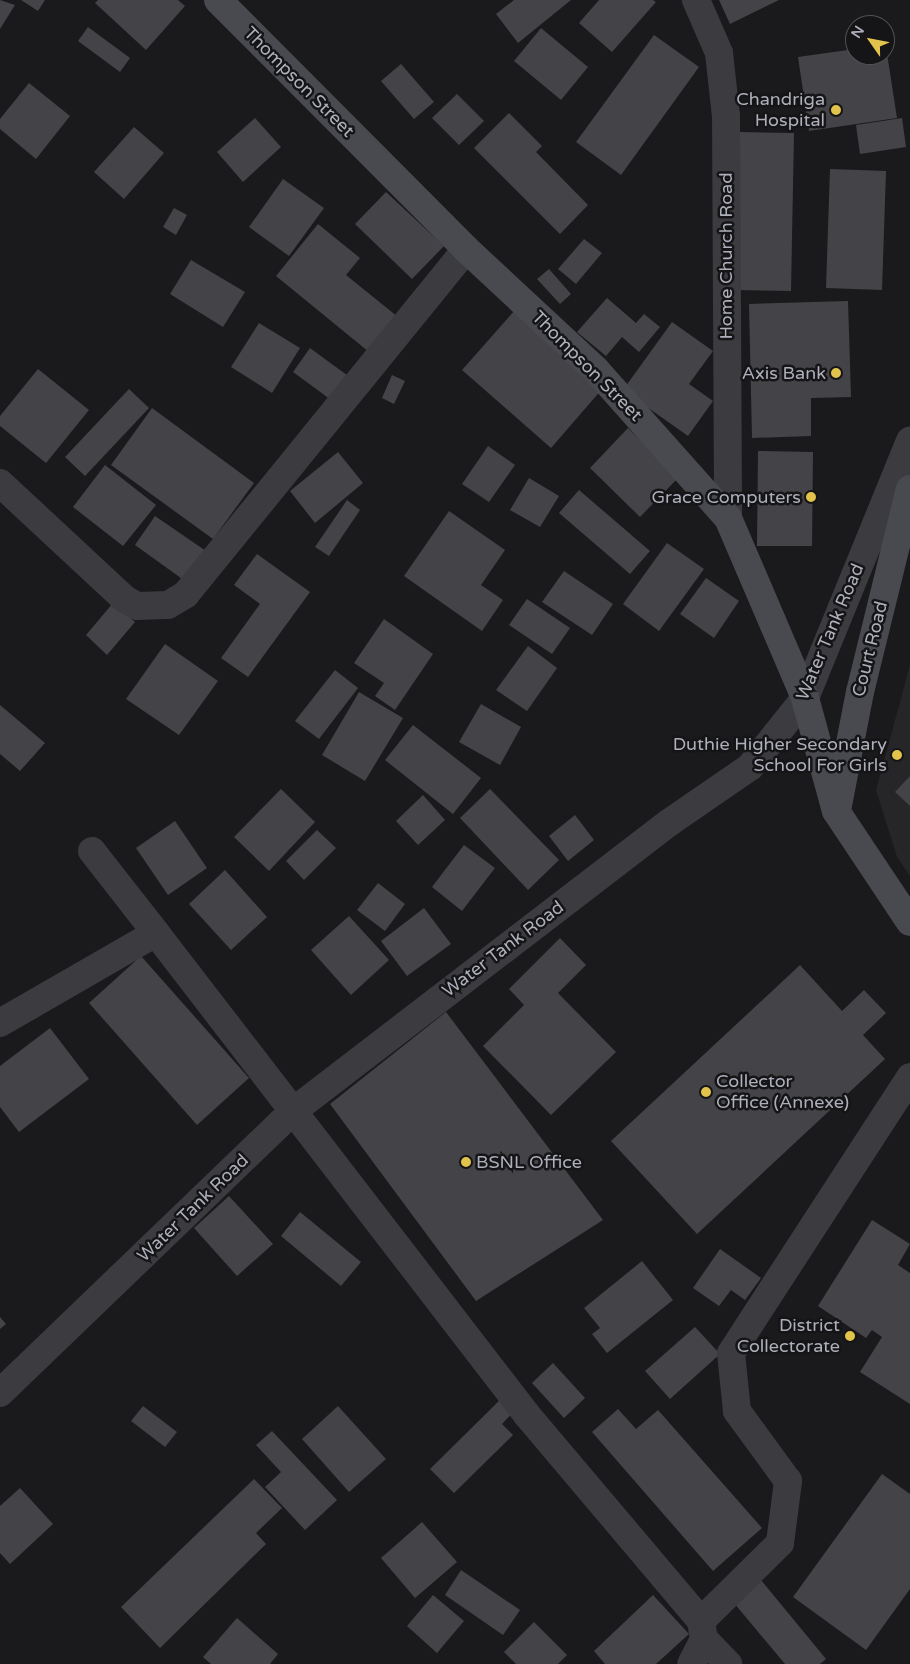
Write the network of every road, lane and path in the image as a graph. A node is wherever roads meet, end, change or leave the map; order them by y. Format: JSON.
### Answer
{"nodes":[{"id":1,"x":218,"y":0,"type":"edge"},
{"id":2,"x":696,"y":0,"type":"edge"},
{"id":3,"x":466,"y":249,"type":"junction"},
{"id":4,"x":910,"y":442,"type":"edge"},
{"id":5,"x":0,"y":483,"type":"edge"},
{"id":6,"x":910,"y":489,"type":"edge"},
{"id":7,"x":728,"y":518,"type":"junction"},
{"id":8,"x":805,"y":698,"type":"junction"},
{"id":9,"x":836,"y":811,"type":"junction"},
{"id":10,"x":92,"y":850,"type":"dead end"},
{"id":11,"x":910,"y":922,"type":"edge"},
{"id":12,"x":156,"y":933,"type":"junction"},
{"id":13,"x":0,"y":1023,"type":"edge"},
{"id":14,"x":910,"y":1077,"type":"edge"},
{"id":15,"x":292,"y":1112,"type":"junction"},
{"id":16,"x":0,"y":1394,"type":"edge"},
{"id":17,"x":703,"y":1630,"type":"junction"},
{"id":18,"x":691,"y":1664,"type":"edge"},
{"id":19,"x":728,"y":1664,"type":"edge"}],
"edges":[{"from":1,"to":3,"type":"main road","name":"Thompson Street"},
{"from":2,"to":7,"type":"street","name":"Home Church Road"},
{"from":3,"to":5,"type":"street"},
{"from":3,"to":7,"type":"main road","name":"Thompson Street"},
{"from":4,"to":8,"type":"street","name":"Water Tank Road"},
{"from":6,"to":9,"type":"main road","name":"Court Road"},
{"from":7,"to":8,"type":"main road","name":"Thompson Street"},
{"from":8,"to":9,"type":"main road","name":"Thompson Street"},
{"from":8,"to":15,"type":"street","name":"Water Tank Road"},
{"from":9,"to":11,"type":"main road","name":"Thompson Street"},
{"from":10,"to":12,"type":"street"},
{"from":12,"to":13,"type":"street"},
{"from":12,"to":15,"type":"street"},
{"from":14,"to":17,"type":"street"},
{"from":15,"to":16,"type":"street","name":"Water Tank Road"},
{"from":15,"to":17,"type":"street"},
{"from":17,"to":18,"type":"street"},
{"from":17,"to":19,"type":"street"}]}
